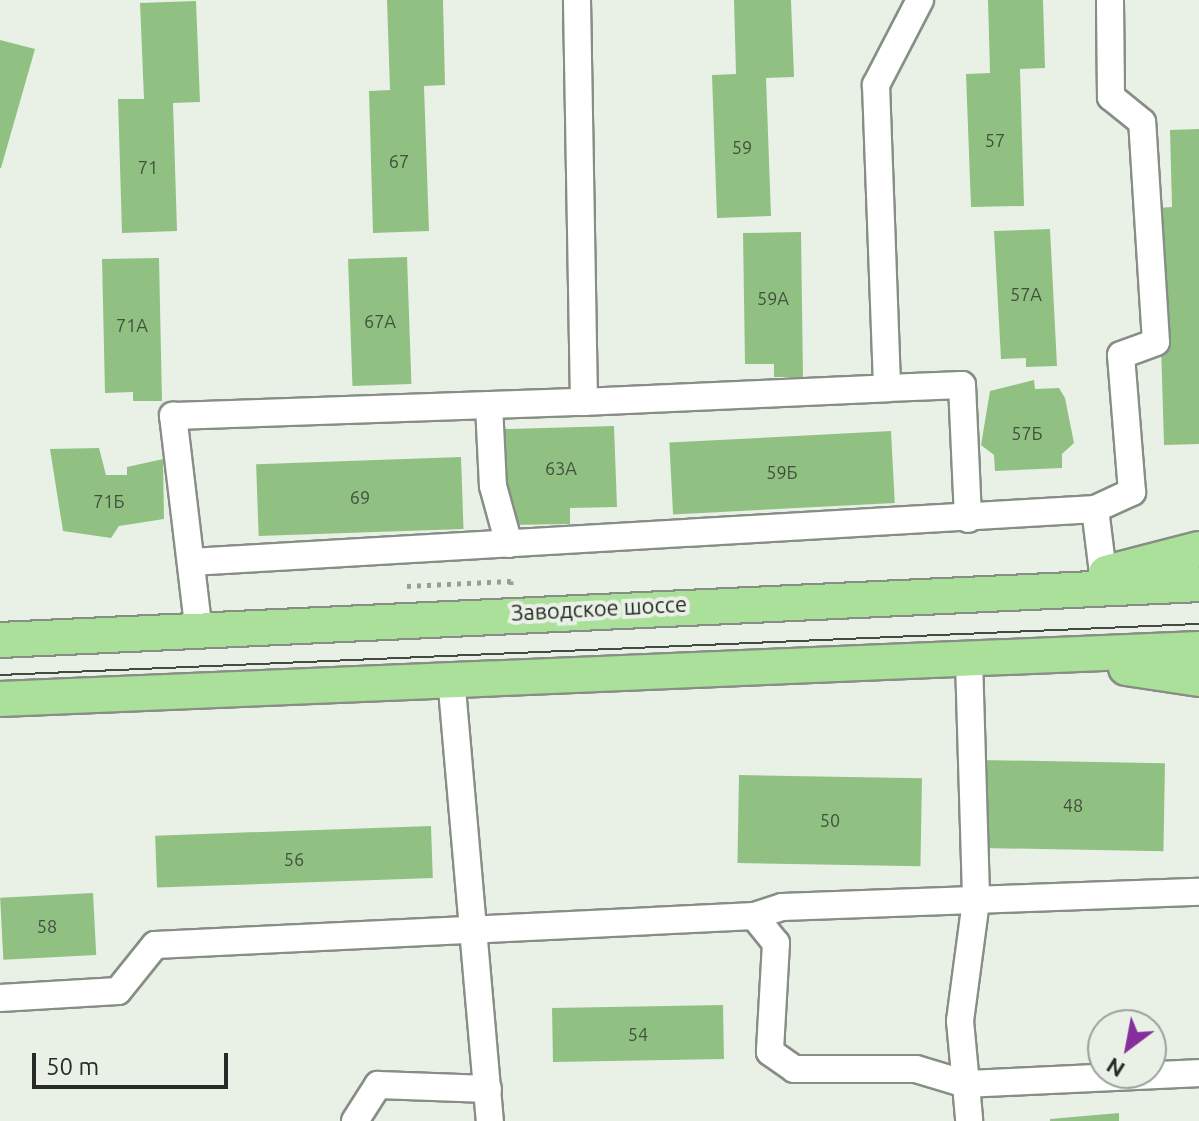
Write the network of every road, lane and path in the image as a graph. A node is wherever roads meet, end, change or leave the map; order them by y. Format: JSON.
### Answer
{"nodes":[{"id":1,"x":577,"y":0,"type":"edge"},
{"id":2,"x":920,"y":0,"type":"edge"},
{"id":3,"x":1110,"y":0,"type":"edge"},
{"id":4,"x":887,"y":388,"type":"junction"},
{"id":5,"x":584,"y":402,"type":"junction"},
{"id":6,"x":489,"y":405,"type":"junction"},
{"id":7,"x":1095,"y":509,"type":"junction"},
{"id":8,"x":968,"y":519,"type":"junction"},
{"id":9,"x":509,"y":544,"type":"junction"},
{"id":10,"x":1199,"y":549,"type":"edge"},
{"id":11,"x":191,"y":562,"type":"junction"},
{"id":12,"x":1103,"y":573,"type":"junction"},
{"id":13,"x":1199,"y":584,"type":"edge"},
{"id":14,"x":1058,"y":588,"type":"junction"},
{"id":15,"x":199,"y":633,"type":"junction"},
{"id":16,"x":0,"y":640,"type":"edge"},
{"id":17,"x":1199,"y":649,"type":"edge"},
{"id":18,"x":1055,"y":658,"type":"junction"},
{"id":19,"x":969,"y":660,"type":"junction"},
{"id":20,"x":451,"y":677,"type":"junction"},
{"id":21,"x":1199,"y":679,"type":"edge"},
{"id":22,"x":0,"y":699,"type":"edge"},
{"id":23,"x":1199,"y":892,"type":"edge"},
{"id":24,"x":976,"y":901,"type":"junction"},
{"id":25,"x":754,"y":916,"type":"junction"},
{"id":26,"x":477,"y":929,"type":"junction"},
{"id":27,"x":0,"y":998,"type":"edge"},
{"id":28,"x":1199,"y":1073,"type":"edge"},
{"id":29,"x":966,"y":1084,"type":"junction"},
{"id":30,"x":488,"y":1089,"type":"junction"},
{"id":31,"x":355,"y":1121,"type":"edge"},
{"id":32,"x":490,"y":1121,"type":"edge"},
{"id":33,"x":969,"y":1121,"type":"edge"}],
"edges":[{"from":1,"to":5,"type":"lane"},
{"from":2,"to":4,"type":"lane"},
{"from":3,"to":7,"type":"lane"},
{"from":4,"to":5,"type":"lane"},
{"from":4,"to":8,"type":"lane"},
{"from":5,"to":6,"type":"lane"},
{"from":6,"to":9,"type":"lane"},
{"from":6,"to":11,"type":"lane"},
{"from":7,"to":8,"type":"lane"},
{"from":7,"to":12,"type":"lane"},
{"from":8,"to":9,"type":"lane"},
{"from":9,"to":11,"type":"lane"},
{"from":10,"to":12,"type":"main road"},
{"from":11,"to":15,"type":"lane"},
{"from":12,"to":14,"type":"main road"},
{"from":13,"to":14,"type":"main road","name":"Заводское шоссе"},
{"from":14,"to":15,"type":"main road","name":"Заводское шоссе"},
{"from":15,"to":16,"type":"main road","name":"Заводское шоссе"},
{"from":17,"to":18,"type":"main road"},
{"from":18,"to":19,"type":"main road"},
{"from":18,"to":21,"type":"main road"},
{"from":19,"to":20,"type":"main road"},
{"from":19,"to":24,"type":"lane"},
{"from":20,"to":22,"type":"main road"},
{"from":20,"to":26,"type":"lane"},
{"from":23,"to":24,"type":"lane"},
{"from":24,"to":25,"type":"lane"},
{"from":24,"to":29,"type":"lane"},
{"from":25,"to":26,"type":"lane"},
{"from":25,"to":29,"type":"lane"},
{"from":26,"to":27,"type":"lane"},
{"from":26,"to":30,"type":"lane"},
{"from":28,"to":29,"type":"lane"},
{"from":29,"to":33,"type":"lane"},
{"from":30,"to":31,"type":"lane"},
{"from":30,"to":32,"type":"lane"}]}
